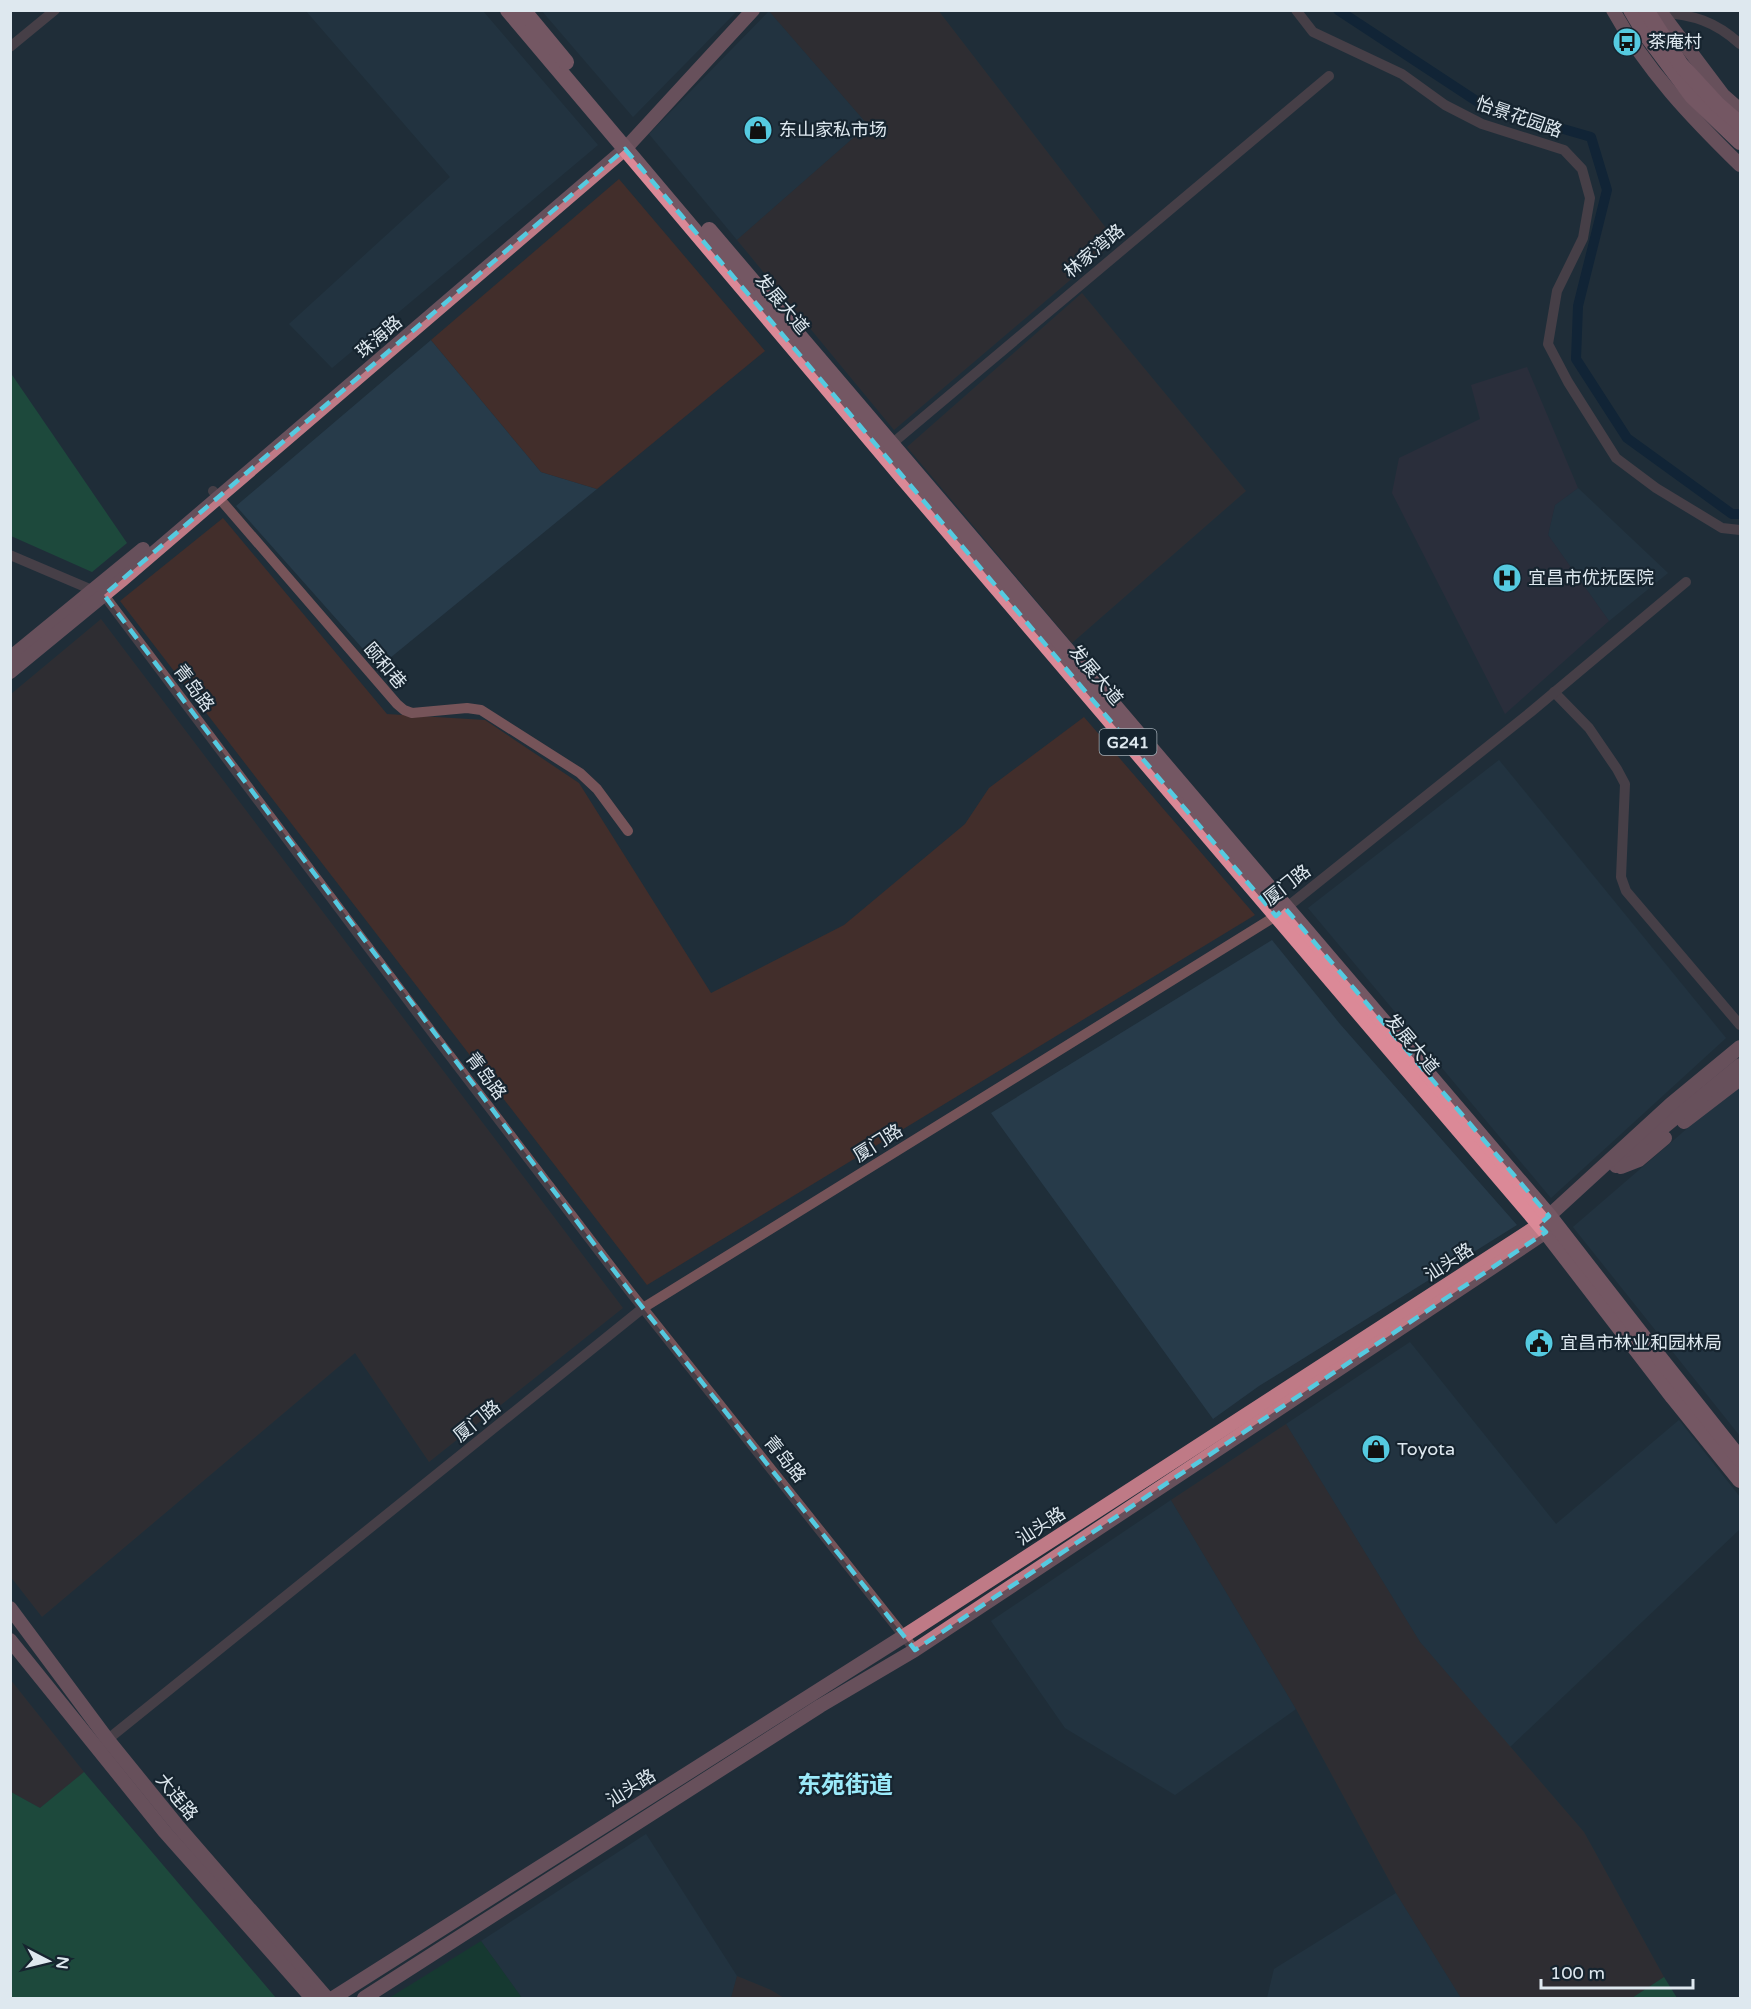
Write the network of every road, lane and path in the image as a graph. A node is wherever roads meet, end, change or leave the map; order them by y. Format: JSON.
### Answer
{"nodes":[{"id":1,"x":55,"y":10,"type":"edge"},
{"id":2,"x":508,"y":10,"type":"edge"},
{"id":3,"x":523,"y":10,"type":"edge"},
{"id":4,"x":746,"y":10,"type":"edge"},
{"id":5,"x":753,"y":10,"type":"edge"},
{"id":6,"x":1296,"y":10,"type":"edge"},
{"id":7,"x":1613,"y":10,"type":"edge"},
{"id":8,"x":1631,"y":10,"type":"edge"},
{"id":9,"x":1655,"y":11,"type":"edge"},
{"id":10,"x":1739,"y":42,"type":"edge"},
{"id":11,"x":10,"y":47,"type":"edge"},
{"id":12,"x":1329,"y":76,"type":"dead end"},
{"id":13,"x":1740,"y":110,"type":"edge"},
{"id":14,"x":1740,"y":124,"type":"edge"},
{"id":15,"x":627,"y":142,"type":"junction"},
{"id":16,"x":1740,"y":142,"type":"edge"},
{"id":17,"x":1740,"y":165,"type":"edge"},
{"id":18,"x":886,"y":448,"type":"junction"},
{"id":19,"x":215,"y":494,"type":"junction"},
{"id":20,"x":1740,"y":530,"type":"edge"},
{"id":21,"x":10,"y":555,"type":"edge"},
{"id":22,"x":1686,"y":582,"type":"dead end"},
{"id":23,"x":99,"y":593,"type":"junction"},
{"id":24,"x":10,"y":658,"type":"edge"},
{"id":25,"x":10,"y":672,"type":"edge"},
{"id":26,"x":1554,"y":692,"type":"junction"},
{"id":27,"x":628,"y":831,"type":"dead end"},
{"id":28,"x":1281,"y":912,"type":"junction"},
{"id":29,"x":1740,"y":1025,"type":"edge"},
{"id":30,"x":1740,"y":1047,"type":"edge"},
{"id":31,"x":1740,"y":1065,"type":"edge"},
{"id":32,"x":1740,"y":1079,"type":"edge"},
{"id":33,"x":1608,"y":1172,"type":"junction"},
{"id":34,"x":1548,"y":1224,"type":"junction"},
{"id":35,"x":643,"y":1308,"type":"junction"},
{"id":36,"x":1740,"y":1459,"type":"edge"},
{"id":37,"x":1740,"y":1480,"type":"edge"},
{"id":38,"x":10,"y":1608,"type":"edge"},
{"id":39,"x":904,"y":1636,"type":"junction"},
{"id":40,"x":10,"y":1640,"type":"edge"},
{"id":41,"x":915,"y":1650,"type":"junction"},
{"id":42,"x":103,"y":1744,"type":"junction"},
{"id":43,"x":312,"y":1998,"type":"edge"},
{"id":44,"x":327,"y":1998,"type":"edge"},
{"id":45,"x":333,"y":1998,"type":"edge"},
{"id":46,"x":364,"y":1998,"type":"edge"}],
"edges":[{"from":1,"to":11,"type":"street"},
{"from":2,"to":15,"type":"highway","name":"发展大道","number":"G241"},
{"from":3,"to":15,"type":"highway","name":"发展大道","number":"G241"},
{"from":4,"to":15,"type":"main road","name":"珠海路"},
{"from":5,"to":15,"type":"main road","name":"珠海路"},
{"from":6,"to":20,"type":"street","name":"怡景花园路"},
{"from":7,"to":17,"type":"main road"},
{"from":8,"to":16,"type":"highway"},
{"from":9,"to":10,"type":"street"},
{"from":9,"to":13,"type":"main road"},
{"from":9,"to":14,"type":"highway"},
{"from":12,"to":18,"type":"street","name":"林家湾路"},
{"from":15,"to":18,"type":"highway","name":"发展大道","number":"G241"},
{"from":15,"to":19,"type":"main road","name":"珠海路"},
{"from":18,"to":28,"type":"highway","name":"发展大道","number":"G241"},
{"from":19,"to":23,"type":"main road","name":"珠海路"},
{"from":19,"to":27,"type":"street","name":"颐和巷"},
{"from":21,"to":23,"type":"street","name":"青岛路"},
{"from":22,"to":26,"type":"street","name":"厦门路"},
{"from":23,"to":24,"type":"main road","name":"珠海路"},
{"from":23,"to":25,"type":"main road","name":"珠海路"},
{"from":23,"to":35,"type":"street","name":"青岛路"},
{"from":26,"to":28,"type":"street","name":"厦门路"},
{"from":26,"to":29,"type":"street"},
{"from":28,"to":34,"type":"highway","name":"发展大道","number":"G241"},
{"from":28,"to":35,"type":"street","name":"厦门路"},
{"from":30,"to":34,"type":"main road","name":"汕头路"},
{"from":31,"to":33,"type":"main road","name":"汕头路"},
{"from":32,"to":33,"type":"main road"},
{"from":33,"to":34,"type":"main road","name":"汕头路"},
{"from":34,"to":36,"type":"highway","name":"发展大道","number":"G241"},
{"from":34,"to":37,"type":"highway","name":"发展大道","number":"G241"},
{"from":34,"to":39,"type":"main road","name":"汕头路"},
{"from":34,"to":41,"type":"main road","name":"汕头路"},
{"from":35,"to":39,"type":"street","name":"青岛路"},
{"from":35,"to":42,"type":"street","name":"厦门路"},
{"from":38,"to":42,"type":"main road","name":"大连路"},
{"from":39,"to":41,"type":"street","name":"青岛路"},
{"from":39,"to":45,"type":"main road","name":"汕头路"},
{"from":40,"to":42,"type":"main road","name":"大连路"},
{"from":41,"to":46,"type":"main road","name":"汕头路"},
{"from":42,"to":43,"type":"main road","name":"大连路"},
{"from":42,"to":44,"type":"main road","name":"大连路"}]}
